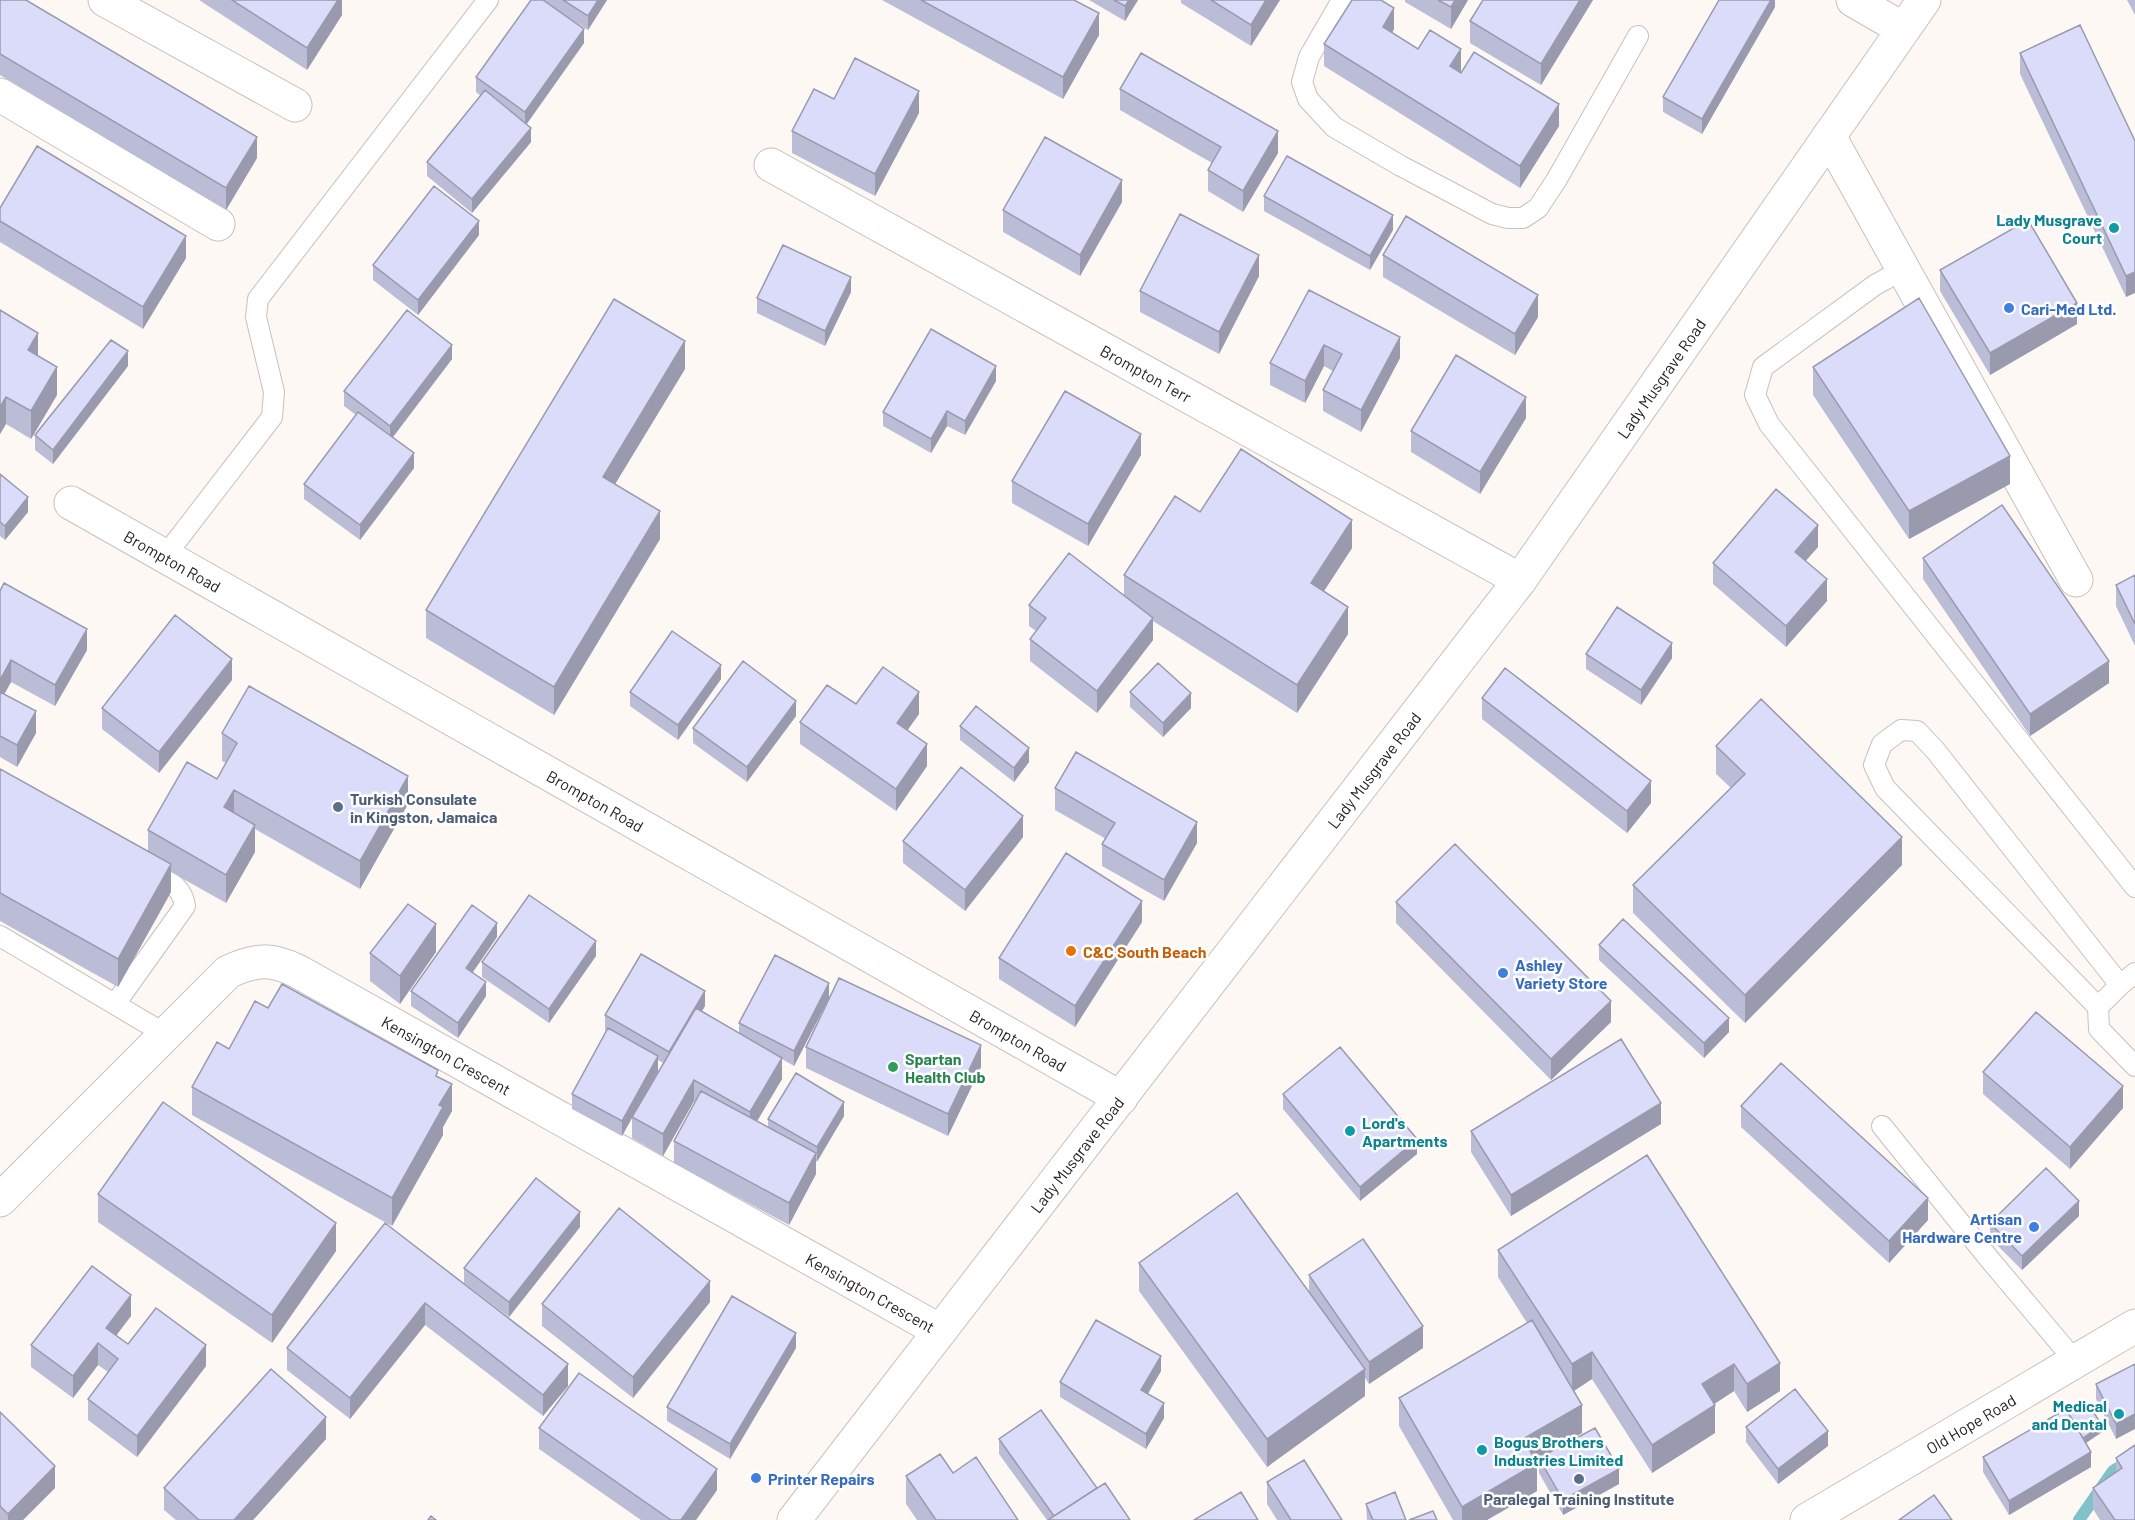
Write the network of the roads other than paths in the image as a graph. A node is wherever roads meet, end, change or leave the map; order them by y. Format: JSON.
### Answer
{"nodes":[{"id":1,"x":105,"y":0,"type":"edge"},
{"id":2,"x":488,"y":0,"type":"edge"},
{"id":3,"x":1342,"y":0,"type":"edge"},
{"id":4,"x":1853,"y":0,"type":"edge"},
{"id":5,"x":1924,"y":0,"type":"edge"},
{"id":6,"x":1903,"y":29,"type":"junction"},
{"id":7,"x":1638,"y":36,"type":"dead end"},
{"id":8,"x":0,"y":95,"type":"edge"},
{"id":9,"x":295,"y":105,"type":"dead end"},
{"id":10,"x":1829,"y":136,"type":"junction"},
{"id":11,"x":771,"y":165,"type":"dead end"},
{"id":12,"x":218,"y":224,"type":"dead end"},
{"id":13,"x":1904,"y":269,"type":"junction"},
{"id":14,"x":71,"y":503,"type":"dead end"},
{"id":15,"x":165,"y":556,"type":"junction"},
{"id":16,"x":1520,"y":580,"type":"junction"},
{"id":17,"x":2076,"y":580,"type":"dead end"},
{"id":18,"x":138,"y":863,"type":"edge"},
{"id":19,"x":2135,"y":887,"type":"edge"},
{"id":20,"x":0,"y":936,"type":"edge"},
{"id":21,"x":2127,"y":979,"type":"edge"},
{"id":22,"x":115,"y":1004,"type":"junction"},
{"id":23,"x":2098,"y":1007,"type":"junction"},
{"id":24,"x":165,"y":1034,"type":"junction"},
{"id":25,"x":2135,"y":1066,"type":"edge"},
{"id":26,"x":1121,"y":1098,"type":"junction"},
{"id":27,"x":1882,"y":1126,"type":"dead end"},
{"id":28,"x":0,"y":1200,"type":"edge"},
{"id":29,"x":2135,"y":1326,"type":"edge"},
{"id":30,"x":940,"y":1331,"type":"junction"},
{"id":31,"x":2075,"y":1361,"type":"junction"},
{"id":32,"x":794,"y":1520,"type":"edge"},
{"id":33,"x":1807,"y":1520,"type":"edge"}],
"edges":[{"from":1,"to":9,"type":"street"},
{"from":2,"to":15,"type":"lane"},
{"from":3,"to":7,"type":"lane"},
{"from":4,"to":6,"type":"street"},
{"from":5,"to":6,"type":"street","name":"Lady Musgrave Road"},
{"from":6,"to":10,"type":"street","name":"Lady Musgrave Road"},
{"from":8,"to":12,"type":"street"},
{"from":10,"to":13,"type":"street"},
{"from":10,"to":16,"type":"street","name":"Lady Musgrave Road"},
{"from":11,"to":16,"type":"street","name":"Brompton Terr"},
{"from":13,"to":17,"type":"street"},
{"from":13,"to":19,"type":"lane"},
{"from":14,"to":15,"type":"street","name":"Brompton Road"},
{"from":15,"to":26,"type":"street","name":"Brompton Road"},
{"from":16,"to":26,"type":"street","name":"Lady Musgrave Road"},
{"from":18,"to":22,"type":"lane"},
{"from":20,"to":22,"type":"lane"},
{"from":21,"to":23,"type":"lane"},
{"from":21,"to":23,"type":"lane"},
{"from":22,"to":24,"type":"lane"},
{"from":23,"to":25,"type":"lane"},
{"from":24,"to":28,"type":"street","name":"Kensington Crescent"},
{"from":24,"to":30,"type":"street","name":"Kensington Crescent"},
{"from":26,"to":30,"type":"street","name":"Lady Musgrave Road"},
{"from":27,"to":31,"type":"lane"},
{"from":29,"to":31,"type":"street","name":"Old Hope Road"},
{"from":30,"to":32,"type":"street","name":"Lady Musgrave Road"},
{"from":31,"to":33,"type":"street","name":"Old Hope Road"}]}
